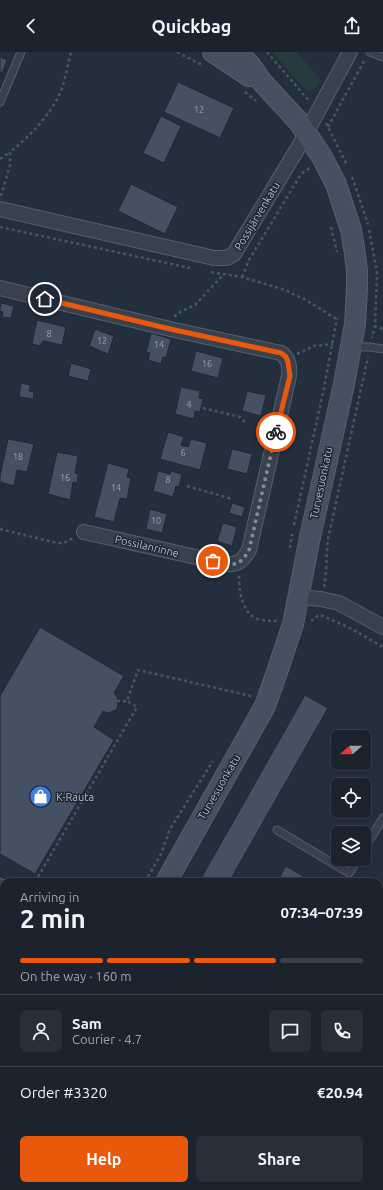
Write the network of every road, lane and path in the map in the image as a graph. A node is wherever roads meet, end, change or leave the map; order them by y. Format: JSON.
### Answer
{"nodes":[{"id":1,"x":21,"y":52,"type":"edge"},
{"id":2,"x":71,"y":52,"type":"edge"},
{"id":3,"x":213,"y":52,"type":"edge"},
{"id":4,"x":237,"y":52,"type":"edge"},
{"id":5,"x":350,"y":52,"type":"edge"},
{"id":6,"x":370,"y":52,"type":"edge"},
{"id":7,"x":383,"y":56,"type":"edge"},
{"id":8,"x":366,"y":59,"type":"dead end"},
{"id":9,"x":262,"y":82,"type":"junction"},
{"id":10,"x":0,"y":102,"type":"edge"},
{"id":11,"x":328,"y":127,"type":"dead end"},
{"id":12,"x":306,"y":131,"type":"junction"},
{"id":13,"x":329,"y":151,"type":"junction"},
{"id":14,"x":10,"y":152,"type":"junction"},
{"id":15,"x":0,"y":159,"type":"edge"},
{"id":16,"x":0,"y":200,"type":"edge"},
{"id":17,"x":0,"y":209,"type":"edge"},
{"id":18,"x":0,"y":227,"type":"edge"},
{"id":19,"x":192,"y":268,"type":"dead end"},
{"id":20,"x":208,"y":272,"type":"dead end"},
{"id":21,"x":223,"y":275,"type":"junction"},
{"id":22,"x":242,"y":277,"type":"junction"},
{"id":23,"x":0,"y":288,"type":"edge"},
{"id":24,"x":337,"y":320,"type":"dead end"},
{"id":25,"x":170,"y":329,"type":"junction"},
{"id":26,"x":342,"y":346,"type":"junction"},
{"id":27,"x":383,"y":349,"type":"edge"},
{"id":28,"x":288,"y":362,"type":"junction"},
{"id":29,"x":203,"y":408,"type":"dead end"},
{"id":30,"x":245,"y":422,"type":"dead end"},
{"id":31,"x":187,"y":486,"type":"dead end"},
{"id":32,"x":232,"y":499,"type":"dead end"},
{"id":33,"x":0,"y":530,"type":"edge"},
{"id":34,"x":84,"y":532,"type":"joint"},
{"id":35,"x":241,"y":562,"type":"junction"},
{"id":36,"x":298,"y":597,"type":"junction"},
{"id":37,"x":293,"y":624,"type":"junction"},
{"id":38,"x":383,"y":627,"type":"edge"},
{"id":39,"x":383,"y":646,"type":"edge"},
{"id":40,"x":251,"y":696,"type":"dead end"},
{"id":41,"x":118,"y":701,"type":"dead end"},
{"id":42,"x":127,"y":702,"type":"junction"},
{"id":43,"x":383,"y":818,"type":"edge"},
{"id":44,"x":277,"y":830,"type":"dead end"},
{"id":45,"x":371,"y":838,"type":"edge"},
{"id":46,"x":331,"y":862,"type":"edge"},
{"id":47,"x":337,"y":866,"type":"edge"},
{"id":48,"x":354,"y":866,"type":"edge"},
{"id":49,"x":37,"y":878,"type":"edge"},
{"id":50,"x":168,"y":878,"type":"edge"}],
"edges":[{"from":1,"to":10,"type":"lane"},
{"from":2,"to":14,"type":"path"},
{"from":3,"to":9,"type":"main road","name":"Turvesuonkatu"},
{"from":4,"to":9,"type":"main road","name":"Turvesuonkatu"},
{"from":5,"to":12,"type":"street","name":"Possijärvenkatu"},
{"from":6,"to":7,"type":"lane"},
{"from":8,"to":11,"type":"path"},
{"from":9,"to":12,"type":"main road","name":"Turvesuonkatu"},
{"from":12,"to":13,"type":"main road","name":"Turvesuonkatu"},
{"from":12,"to":17,"type":"street","name":"Possijärvenkatu"},
{"from":13,"to":22,"type":"path"},
{"from":13,"to":26,"type":"main road","name":"Turvesuonkatu"},
{"from":14,"to":15,"type":"path"},
{"from":14,"to":16,"type":"path"},
{"from":18,"to":19,"type":"path"},
{"from":20,"to":21,"type":"path"},
{"from":21,"to":22,"type":"path"},
{"from":21,"to":25,"type":"path"},
{"from":22,"to":24,"type":"path"},
{"from":23,"to":25,"type":"street"},
{"from":25,"to":28,"type":"street"},
{"from":26,"to":27,"type":"lane"},
{"from":26,"to":28,"type":"path"},
{"from":26,"to":36,"type":"main road","name":"Turvesuonkatu"},
{"from":28,"to":35,"type":"street"},
{"from":29,"to":30,"type":"path"},
{"from":31,"to":32,"type":"path"},
{"from":33,"to":34,"type":"path"},
{"from":34,"to":35,"type":"street","name":"Possilanrinne"},
{"from":35,"to":37,"type":"path"},
{"from":36,"to":37,"type":"main road","name":"Turvesuonkatu"},
{"from":36,"to":38,"type":"street"},
{"from":37,"to":39,"type":"path"},
{"from":37,"to":50,"type":"main road","name":"Turvesuonkatu"},
{"from":40,"to":42,"type":"path"},
{"from":41,"to":42,"type":"path"},
{"from":42,"to":49,"type":"path"},
{"from":43,"to":45,"type":"lane"},
{"from":44,"to":46,"type":"lane"},
{"from":47,"to":48,"type":"lane"}]}
